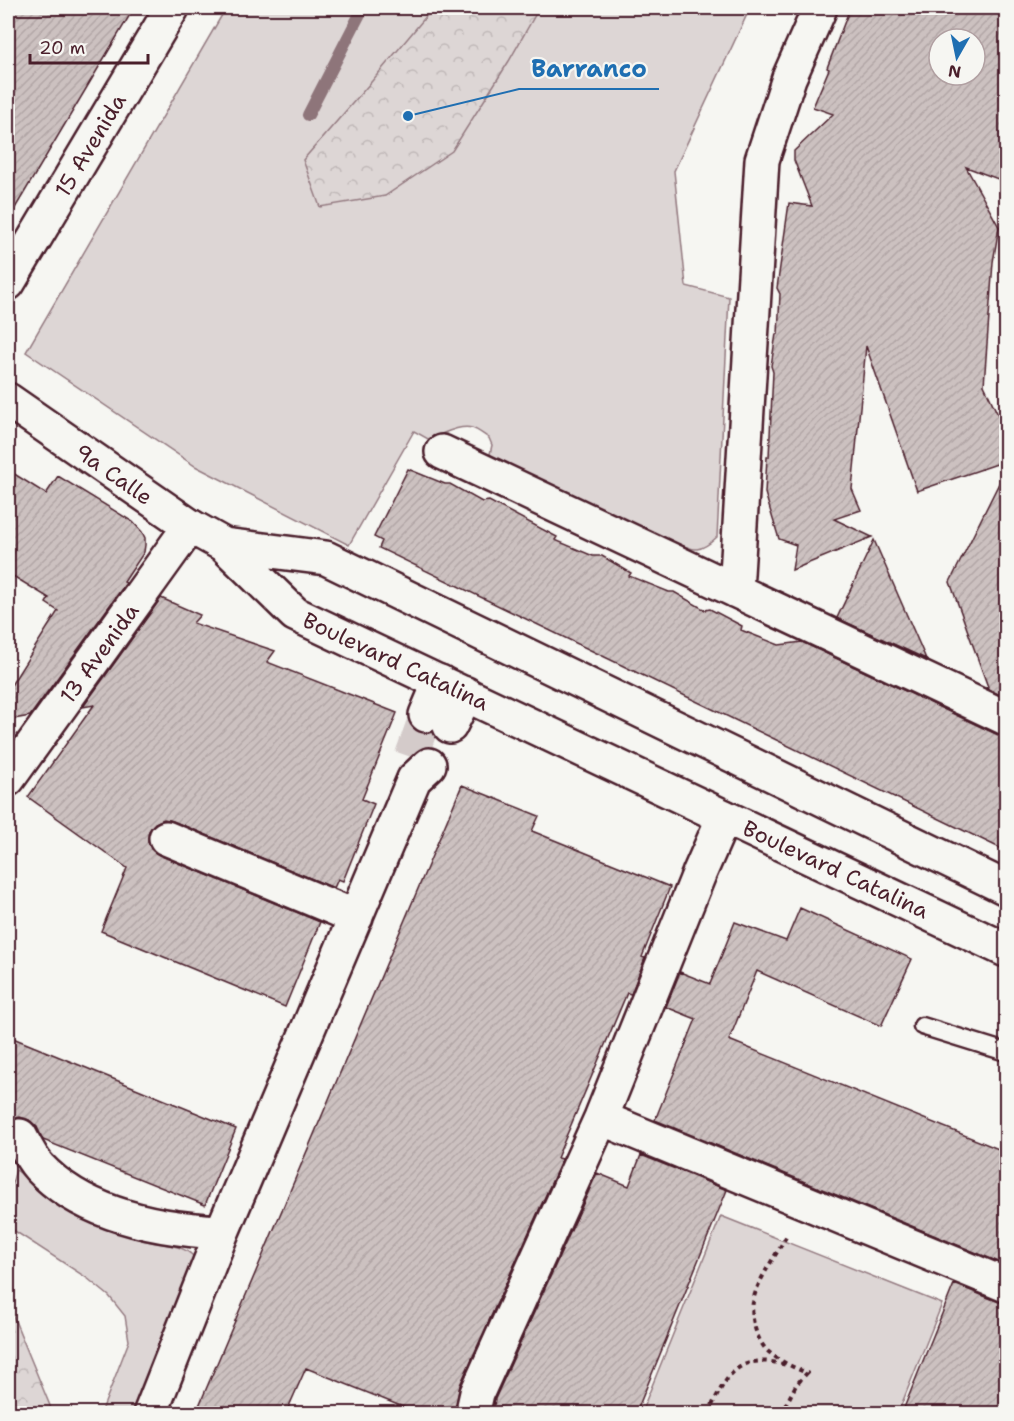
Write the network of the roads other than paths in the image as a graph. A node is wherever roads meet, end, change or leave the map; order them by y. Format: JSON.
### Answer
{"nodes":[{"id":1,"x":172,"y":8,"type":"edge"},
{"id":2,"x":819,"y":8,"type":"edge"},
{"id":3,"x":8,"y":284,"type":"edge"},
{"id":4,"x":8,"y":400,"type":"edge"},
{"id":5,"x":441,"y":452,"type":"dead end"},
{"id":6,"x":190,"y":526,"type":"junction"},
{"id":7,"x":224,"y":545,"type":"junction"},
{"id":8,"x":736,"y":591,"type":"junction"},
{"id":9,"x":453,"y":688,"type":"junction"},
{"id":10,"x":1006,"y":718,"type":"edge"},
{"id":11,"x":438,"y":721,"type":"tunnel mouth"},
{"id":12,"x":13,"y":760,"type":"edge"},
{"id":13,"x":418,"y":767,"type":"tunnel mouth"},
{"id":14,"x":724,"y":817,"type":"junction"},
{"id":15,"x":166,"y":838,"type":"dead end"},
{"id":16,"x":1006,"y":888,"type":"edge"},
{"id":17,"x":356,"y":917,"type":"junction"},
{"id":18,"x":1006,"y":951,"type":"edge"},
{"id":19,"x":922,"y":1026,"type":"dead end"},
{"id":20,"x":1006,"y":1052,"type":"edge"},
{"id":21,"x":601,"y":1118,"type":"junction"},
{"id":22,"x":20,"y":1136,"type":"dead end"},
{"id":23,"x":222,"y":1232,"type":"junction"},
{"id":24,"x":1006,"y":1285,"type":"edge"},
{"id":25,"x":150,"y":1413,"type":"edge"},
{"id":26,"x":474,"y":1413,"type":"edge"}],
"edges":[{"from":1,"to":3,"type":"street","name":"15 Avenida"},
{"from":2,"to":8,"type":"street"},
{"from":4,"to":6,"type":"street","name":"9a Calle"},
{"from":5,"to":8,"type":"street"},
{"from":6,"to":7,"type":"street","name":"9a Calle"},
{"from":6,"to":12,"type":"street","name":"13 Avenida"},
{"from":7,"to":9,"type":"street","name":"Boulevard Catalina"},
{"from":7,"to":16,"type":"street"},
{"from":8,"to":10,"type":"street"},
{"from":9,"to":11,"type":"street"},
{"from":9,"to":14,"type":"street","name":"Boulevard Catalina"},
{"from":13,"to":17,"type":"street"},
{"from":14,"to":18,"type":"street","name":"Boulevard Catalina"},
{"from":14,"to":21,"type":"street"},
{"from":15,"to":17,"type":"street"},
{"from":17,"to":23,"type":"street"},
{"from":19,"to":20,"type":"lane"},
{"from":21,"to":24,"type":"street"},
{"from":21,"to":26,"type":"street"},
{"from":22,"to":23,"type":"street"},
{"from":23,"to":25,"type":"street"}]}
